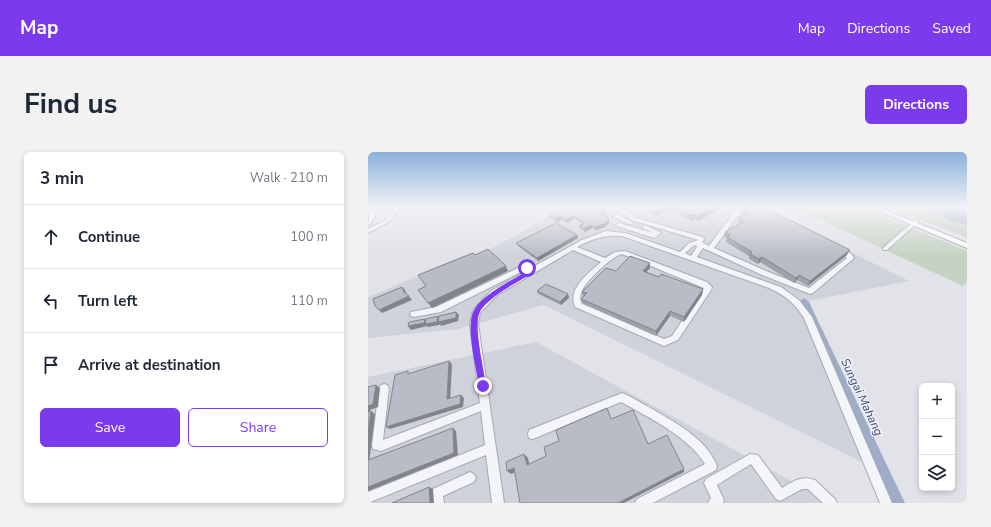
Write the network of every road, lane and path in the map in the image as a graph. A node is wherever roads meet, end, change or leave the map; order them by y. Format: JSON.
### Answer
{"nodes":[{"id":1,"x":382,"y":223,"type":"edge"},
{"id":2,"x":637,"y":223,"type":"edge"},
{"id":3,"x":642,"y":223,"type":"edge"},
{"id":4,"x":729,"y":223,"type":"edge"},
{"id":5,"x":914,"y":223,"type":"joint"},
{"id":6,"x":915,"y":223,"type":"edge"},
{"id":7,"x":940,"y":223,"type":"edge"},
{"id":8,"x":619,"y":225,"type":"dead end"},
{"id":9,"x":368,"y":231,"type":"edge"},
{"id":10,"x":967,"y":233,"type":"edge"},
{"id":11,"x":967,"y":242,"type":"edge"},
{"id":12,"x":698,"y":243,"type":"junction"},
{"id":13,"x":829,"y":244,"type":"edge"},
{"id":14,"x":967,"y":246,"type":"edge"},
{"id":15,"x":573,"y":248,"type":"junction"},
{"id":16,"x":711,"y":248,"type":"junction"},
{"id":17,"x":885,"y":249,"type":"dead end"},
{"id":18,"x":681,"y":254,"type":"junction"},
{"id":19,"x":693,"y":258,"type":"junction"},
{"id":20,"x":606,"y":262,"type":"junction"},
{"id":21,"x":531,"y":272,"type":"junction"},
{"id":22,"x":414,"y":314,"type":"dead end"},
{"id":23,"x":384,"y":388,"type":"dead end"},
{"id":24,"x":485,"y":405,"type":"junction"},
{"id":25,"x":533,"y":434,"type":"dead end"},
{"id":26,"x":491,"y":448,"type":"junction"},
{"id":27,"x":470,"y":478,"type":"dead end"},
{"id":28,"x":368,"y":498,"type":"edge"},
{"id":29,"x":438,"y":503,"type":"edge"},
{"id":30,"x":498,"y":503,"type":"edge"},
{"id":31,"x":641,"y":503,"type":"edge"},
{"id":32,"x":714,"y":503,"type":"edge"},
{"id":33,"x":831,"y":503,"type":"edge"},
{"id":34,"x":886,"y":503,"type":"edge"}],
"edges":[{"from":1,"to":9,"type":"street"},
{"from":2,"to":8,"type":"street"},
{"from":3,"to":12,"type":"street"},
{"from":4,"to":16,"type":"street"},
{"from":5,"to":14,"type":"main road"},
{"from":5,"to":17,"type":"street"},
{"from":6,"to":11,"type":"main road"},
{"from":7,"to":10,"type":"path"},
{"from":12,"to":16,"type":"street"},
{"from":12,"to":18,"type":"street"},
{"from":12,"to":19,"type":"street"},
{"from":13,"to":16,"type":"street"},
{"from":15,"to":18,"type":"street"},
{"from":15,"to":20,"type":"street"},
{"from":15,"to":21,"type":"street"},
{"from":18,"to":19,"type":"street"},
{"from":19,"to":34,"type":"street"},
{"from":20,"to":20,"type":"street"},
{"from":21,"to":22,"type":"street"},
{"from":21,"to":24,"type":"street"},
{"from":23,"to":24,"type":"street"},
{"from":24,"to":26,"type":"street"},
{"from":25,"to":31,"type":"street"},
{"from":26,"to":28,"type":"street"},
{"from":26,"to":30,"type":"street"},
{"from":27,"to":29,"type":"street"},
{"from":32,"to":33,"type":"street"}]}
